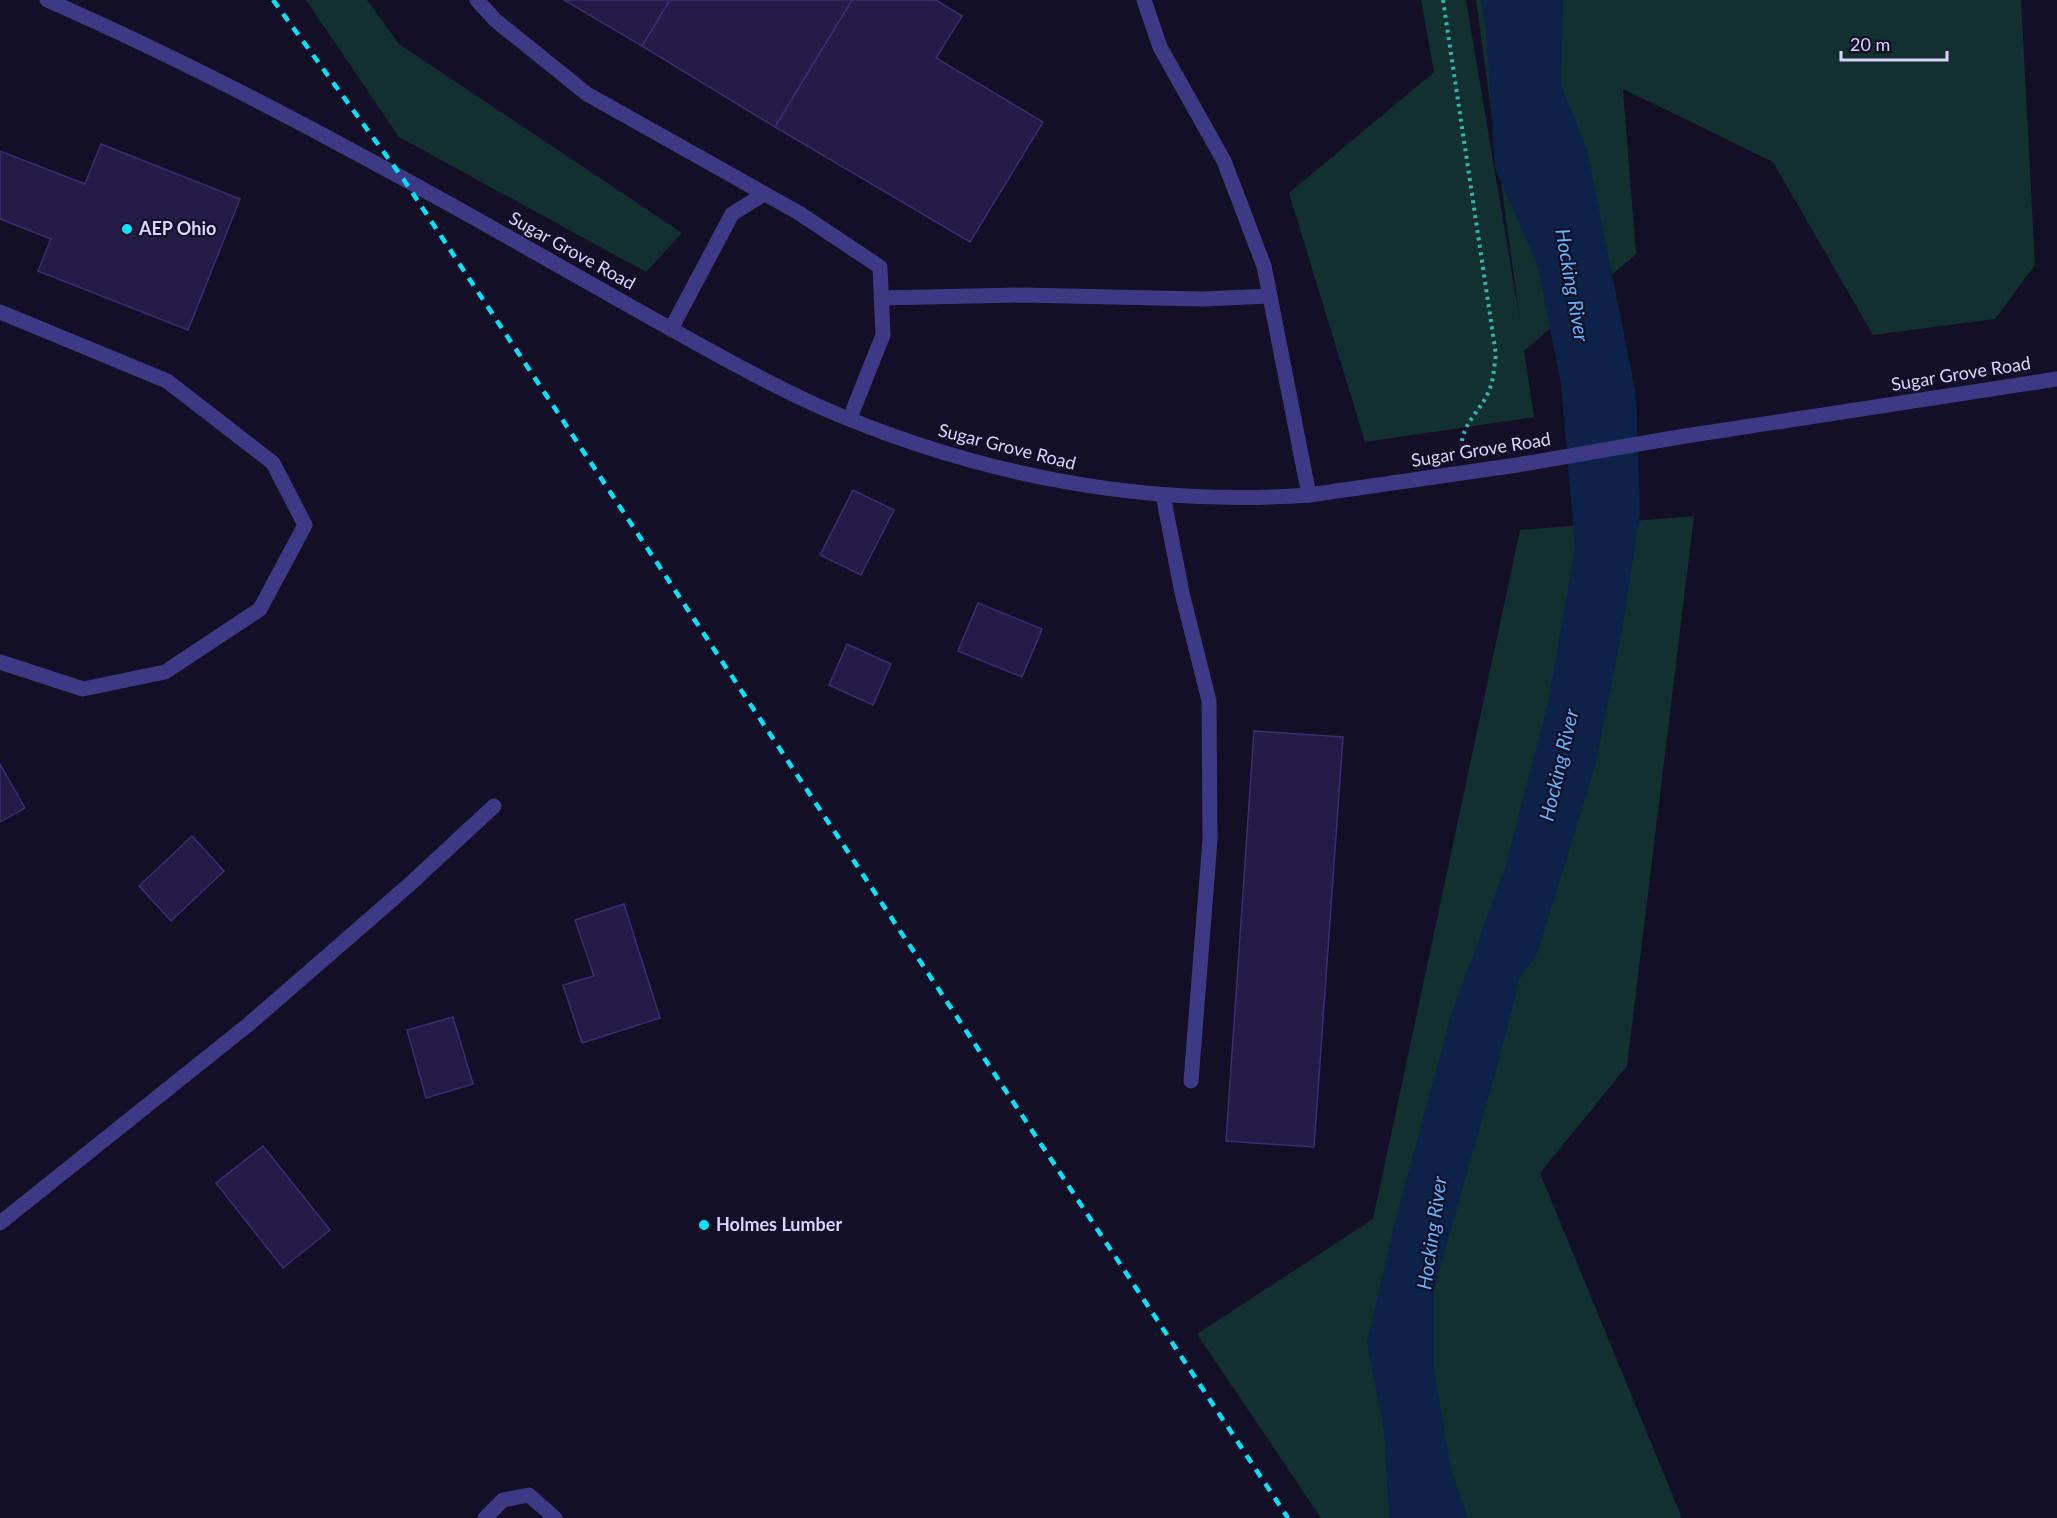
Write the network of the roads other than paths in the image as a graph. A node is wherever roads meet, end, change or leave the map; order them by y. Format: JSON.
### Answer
{"nodes":[{"id":1,"x":47,"y":0,"type":"edge"},
{"id":2,"x":477,"y":0,"type":"edge"},
{"id":3,"x":1144,"y":0,"type":"edge"},
{"id":4,"x":764,"y":194,"type":"junction"},
{"id":5,"x":1270,"y":296,"type":"junction"},
{"id":6,"x":881,"y":298,"type":"junction"},
{"id":7,"x":0,"y":312,"type":"edge"},
{"id":8,"x":671,"y":329,"type":"junction"},
{"id":9,"x":2057,"y":379,"type":"edge"},
{"id":10,"x":850,"y":418,"type":"junction"},
{"id":11,"x":1163,"y":495,"type":"junction"},
{"id":12,"x":1309,"y":495,"type":"junction"},
{"id":13,"x":0,"y":662,"type":"edge"},
{"id":14,"x":494,"y":806,"type":"dead end"},
{"id":15,"x":1191,"y":1081,"type":"dead end"},
{"id":16,"x":0,"y":1223,"type":"edge"},
{"id":17,"x":485,"y":1518,"type":"edge"},
{"id":18,"x":555,"y":1518,"type":"edge"}],
"edges":[{"from":1,"to":8,"type":"street","name":"Sugar Grove Road"},
{"from":2,"to":4,"type":"street"},
{"from":3,"to":5,"type":"street"},
{"from":4,"to":6,"type":"street"},
{"from":4,"to":8,"type":"street"},
{"from":5,"to":6,"type":"street"},
{"from":5,"to":12,"type":"street"},
{"from":6,"to":10,"type":"street"},
{"from":7,"to":13,"type":"street"},
{"from":8,"to":10,"type":"street","name":"Sugar Grove Road"},
{"from":9,"to":12,"type":"street","name":"Sugar Grove Road"},
{"from":10,"to":11,"type":"street","name":"Sugar Grove Road"},
{"from":11,"to":12,"type":"street","name":"Sugar Grove Road"},
{"from":11,"to":15,"type":"street"},
{"from":14,"to":16,"type":"street"},
{"from":17,"to":18,"type":"street"}]}
